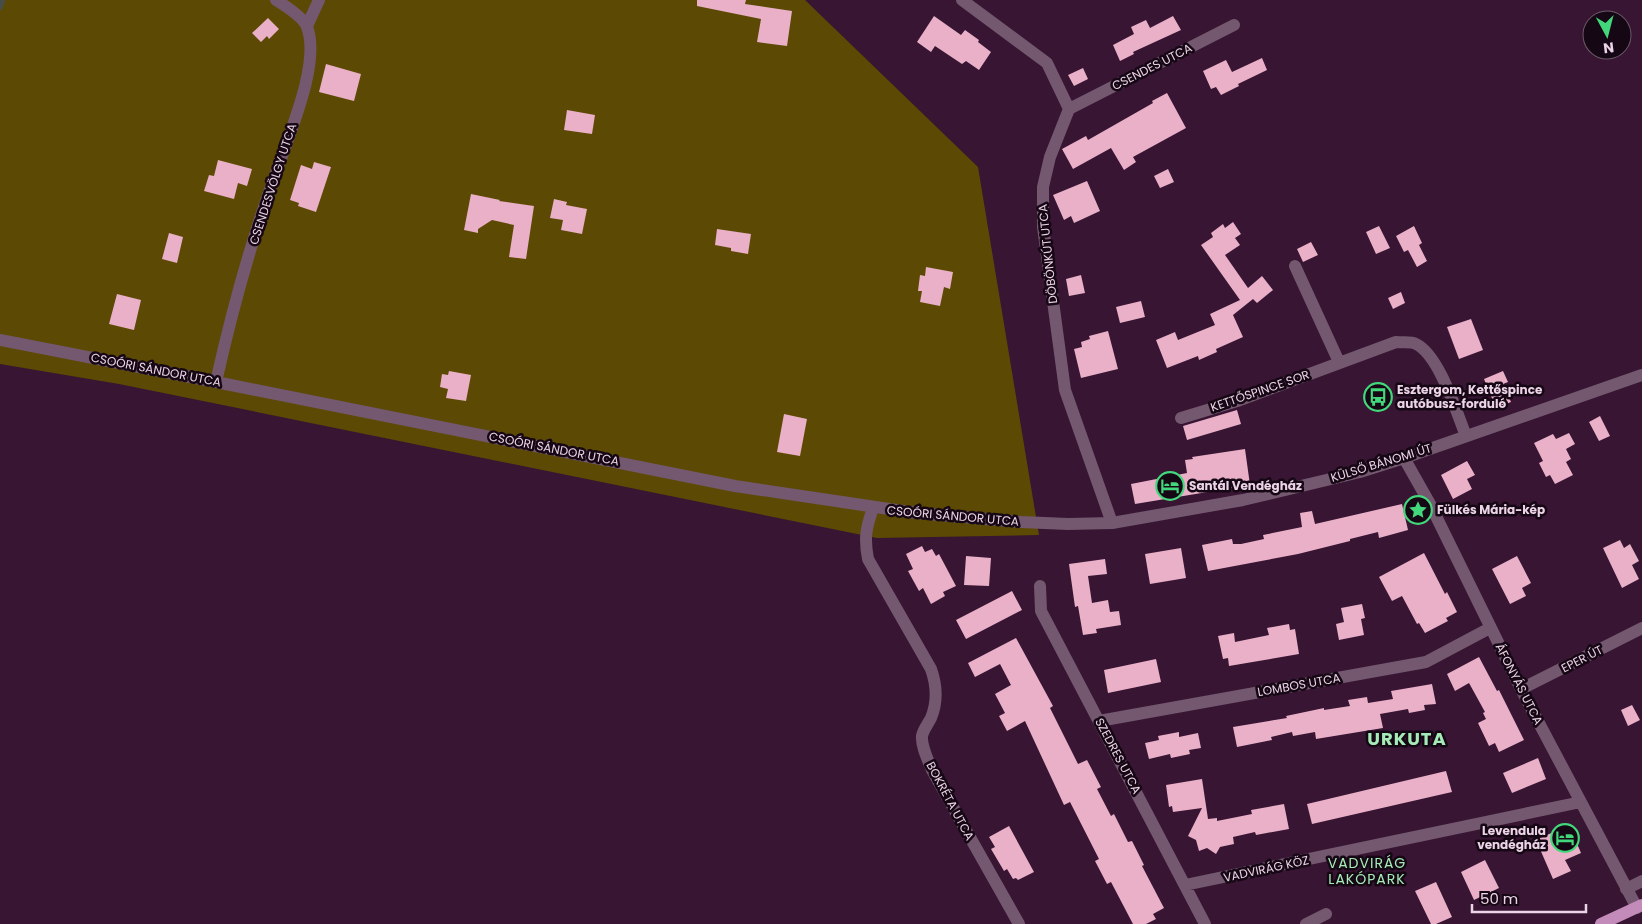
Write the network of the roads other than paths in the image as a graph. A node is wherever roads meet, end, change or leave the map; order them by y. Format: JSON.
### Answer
{"nodes":[{"id":1,"x":276,"y":0,"type":"edge"},
{"id":2,"x":319,"y":0,"type":"edge"},
{"id":3,"x":962,"y":0,"type":"edge"},
{"id":4,"x":1234,"y":25,"type":"dead end"},
{"id":5,"x":307,"y":26,"type":"junction"},
{"id":6,"x":1069,"y":109,"type":"junction"},
{"id":7,"x":1295,"y":266,"type":"dead end"},
{"id":8,"x":0,"y":340,"type":"edge"},
{"id":9,"x":1339,"y":362,"type":"junction"},
{"id":10,"x":1642,"y":375,"type":"edge"},
{"id":11,"x":216,"y":382,"type":"junction"},
{"id":12,"x":1181,"y":418,"type":"dead end"},
{"id":13,"x":1466,"y":436,"type":"junction"},
{"id":14,"x":1404,"y":458,"type":"junction"},
{"id":15,"x":873,"y":508,"type":"junction"},
{"id":16,"x":1112,"y":523,"type":"junction"},
{"id":17,"x":1040,"y":586,"type":"dead end"},
{"id":18,"x":1490,"y":628,"type":"junction"},
{"id":19,"x":1642,"y":628,"type":"edge"},
{"id":20,"x":1521,"y":689,"type":"junction"},
{"id":21,"x":1100,"y":721,"type":"junction"},
{"id":22,"x":1581,"y":802,"type":"junction"},
{"id":23,"x":1642,"y":881,"type":"edge"},
{"id":24,"x":1185,"y":885,"type":"junction"},
{"id":25,"x":1626,"y":888,"type":"junction"},
{"id":26,"x":1639,"y":906,"type":"edge"},
{"id":27,"x":1326,"y":914,"type":"dead end"},
{"id":28,"x":1019,"y":924,"type":"edge"},
{"id":29,"x":1205,"y":924,"type":"edge"},
{"id":30,"x":1306,"y":924,"type":"edge"},
{"id":31,"x":1601,"y":924,"type":"edge"}],
"edges":[{"from":1,"to":5,"type":"street"},
{"from":2,"to":5,"type":"street"},
{"from":3,"to":6,"type":"street"},
{"from":4,"to":6,"type":"street","name":"CSENDES UTCA"},
{"from":5,"to":11,"type":"street","name":"CSENDESVÖLGY UTCA"},
{"from":6,"to":16,"type":"street","name":"DÖBÖNKÚT UTCA"},
{"from":7,"to":9,"type":"street"},
{"from":8,"to":11,"type":"street","name":"CSOÓRI SÁNDOR UTCA"},
{"from":9,"to":12,"type":"street","name":"KETTŐSPINCE SOR"},
{"from":9,"to":13,"type":"street","name":"KETTŐSPINCE SOR"},
{"from":10,"to":13,"type":"street","name":"KÜLSŐ BÁNOMI ÚT"},
{"from":11,"to":15,"type":"street","name":"CSOÓRI SÁNDOR UTCA"},
{"from":13,"to":14,"type":"street","name":"KÜLSŐ BÁNOMI ÚT"},
{"from":14,"to":16,"type":"street","name":"KÜLSŐ BÁNOMI ÚT"},
{"from":14,"to":18,"type":"street","name":"ÁFONYÁS UTCA"},
{"from":15,"to":16,"type":"street","name":"CSOÓRI SÁNDOR UTCA"},
{"from":15,"to":28,"type":"street","name":"BOKRÉTA UTCA"},
{"from":17,"to":21,"type":"street","name":"SZEDRES UTCA"},
{"from":18,"to":20,"type":"street","name":"ÁFONYÁS UTCA"},
{"from":18,"to":21,"type":"street","name":"LOMBOS UTCA"},
{"from":19,"to":20,"type":"street","name":"EPER ÚT"},
{"from":20,"to":22,"type":"street","name":"ÁFONYÁS UTCA"},
{"from":21,"to":24,"type":"street","name":"SZEDRES UTCA"},
{"from":22,"to":24,"type":"street","name":"VADVIRÁG KÖZ"},
{"from":22,"to":25,"type":"street","name":"ÁFONYÁS UTCA"},
{"from":23,"to":25,"type":"street"},
{"from":24,"to":29,"type":"street","name":"SZEDRES UTCA"},
{"from":25,"to":26,"type":"street","name":"ÁFONYÁS UTCA"},
{"from":26,"to":31,"type":"main road"},
{"from":27,"to":30,"type":"street"}]}
